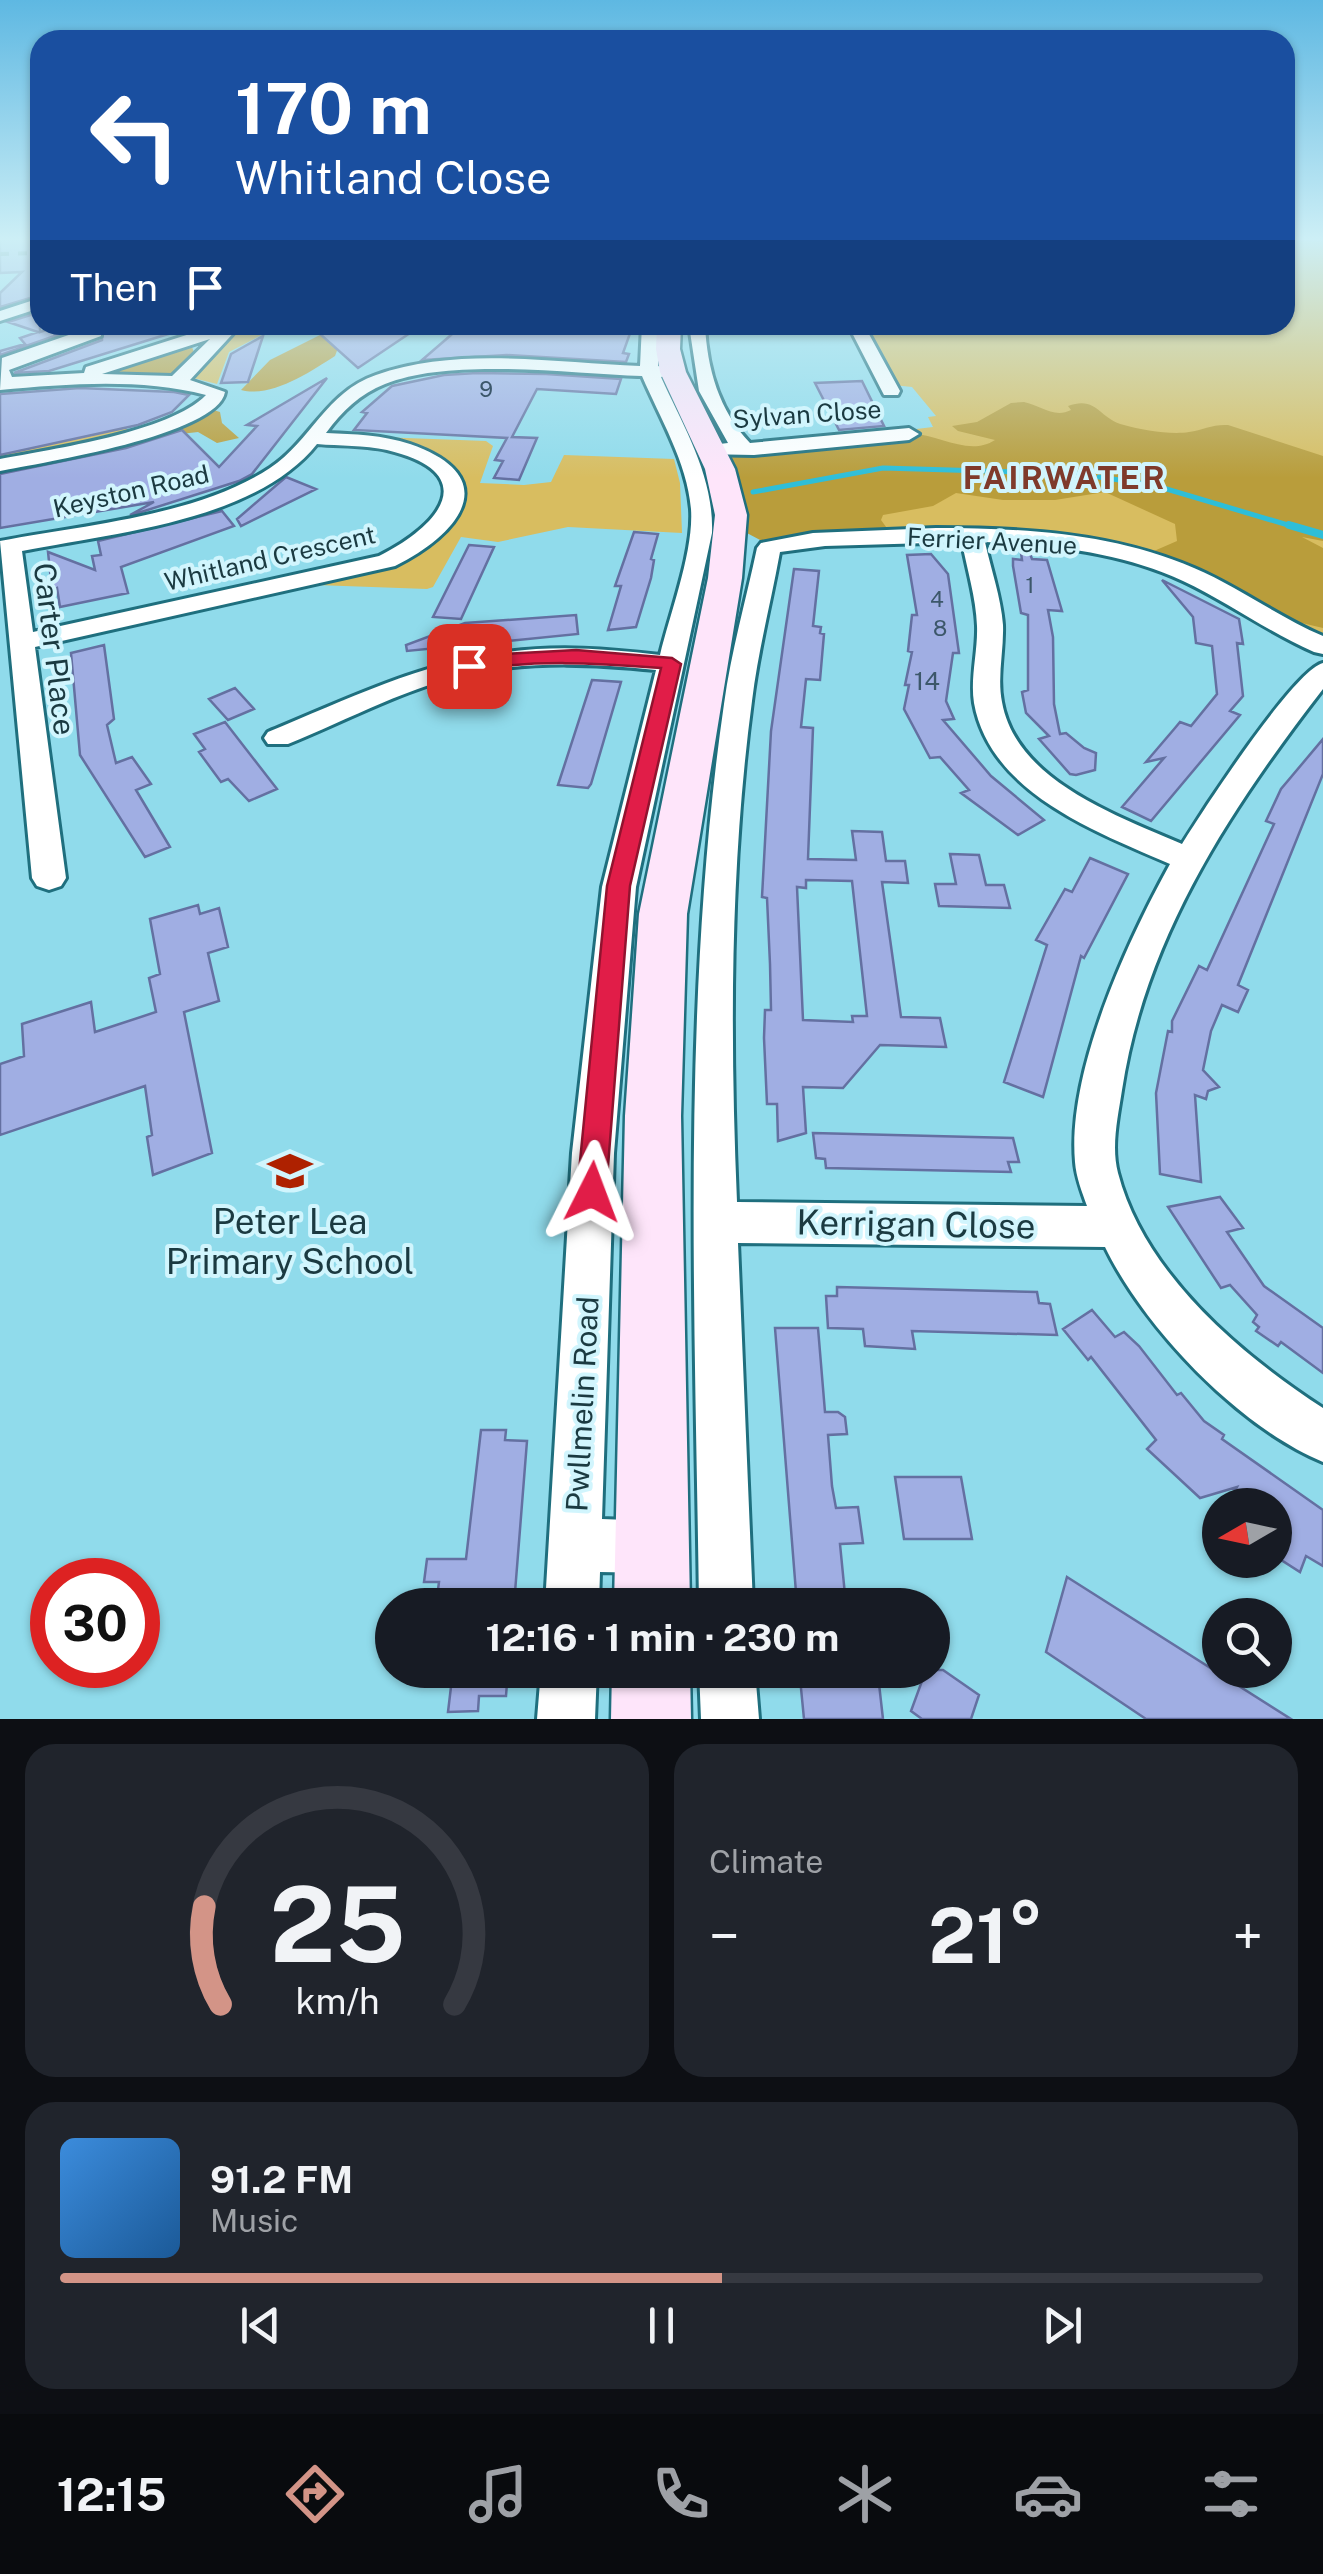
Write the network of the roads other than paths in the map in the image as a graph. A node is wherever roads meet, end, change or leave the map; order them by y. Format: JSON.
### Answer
{"nodes":[{"id":1,"x":86,"y":335,"type":"edge"},
{"id":2,"x":206,"y":335,"type":"edge"},
{"id":3,"x":225,"y":335,"type":"edge"},
{"id":4,"x":697,"y":335,"type":"edge"},
{"id":5,"x":861,"y":335,"type":"edge"},
{"id":6,"x":664,"y":356,"type":"edge"},
{"id":7,"x":73,"y":378,"type":"junction"},
{"id":8,"x":177,"y":382,"type":"junction"},
{"id":9,"x":2,"y":384,"type":"edge"},
{"id":10,"x":891,"y":391,"type":"dead end"},
{"id":11,"x":908,"y":434,"type":"dead end"},
{"id":12,"x":314,"y":438,"type":"junction"},
{"id":13,"x":726,"y":449,"type":"junction"},
{"id":14,"x":0,"y":465,"type":"edge"},
{"id":15,"x":972,"y":537,"type":"junction"},
{"id":16,"x":5,"y":547,"type":"edge"},
{"id":17,"x":743,"y":579,"type":"junction"},
{"id":18,"x":23,"y":642,"type":"junction"},
{"id":19,"x":1323,"y":646,"type":"edge"},
{"id":20,"x":1323,"y":671,"type":"edge"},
{"id":21,"x":678,"y":686,"type":"junction"},
{"id":22,"x":278,"y":738,"type":"dead end"},
{"id":23,"x":1186,"y":859,"type":"junction"},
{"id":24,"x":49,"y":878,"type":"dead end"},
{"id":25,"x":716,"y":1222,"type":"junction"},
{"id":26,"x":1115,"y":1227,"type":"junction"},
{"id":27,"x":1323,"y":1437,"type":"edge"},
{"id":28,"x":576,"y":1545,"type":"junction"},
{"id":29,"x":653,"y":1547,"type":"junction"},
{"id":30,"x":573,"y":1588,"type":"edge"},
{"id":31,"x":652,"y":1588,"type":"edge"},
{"id":32,"x":726,"y":1588,"type":"edge"},
{"id":33,"x":568,"y":1688,"type":"edge"},
{"id":34,"x":651,"y":1688,"type":"edge"},
{"id":35,"x":729,"y":1688,"type":"edge"},
{"id":36,"x":566,"y":1719,"type":"edge"},
{"id":37,"x":651,"y":1719,"type":"edge"},
{"id":38,"x":730,"y":1719,"type":"edge"}],
"edges":[{"from":1,"to":9,"type":"street"},
{"from":2,"to":7,"type":"street"},
{"from":3,"to":8,"type":"street"},
{"from":4,"to":13,"type":"street"},
{"from":5,"to":10,"type":"street"},
{"from":6,"to":12,"type":"street","name":"Keyston Road"},
{"from":6,"to":13,"type":"street","name":"Pwllmelin Road"},
{"from":6,"to":21,"type":"street","name":"Pwllmelin Road"},
{"from":7,"to":8,"type":"street"},
{"from":7,"to":9,"type":"street"},
{"from":8,"to":14,"type":"street"},
{"from":11,"to":13,"type":"street","name":"Sylvan Close"},
{"from":12,"to":16,"type":"street","name":"Keyston Road"},
{"from":12,"to":18,"type":"street","name":"Whitland Crescent"},
{"from":13,"to":17,"type":"street","name":"Pwllmelin Road"},
{"from":15,"to":17,"type":"street","name":"Ferrier Avenue"},
{"from":15,"to":19,"type":"street","name":"Ferrier Avenue"},
{"from":15,"to":23,"type":"street"},
{"from":16,"to":18,"type":"street","name":"Carter Place"},
{"from":17,"to":21,"type":"street","name":"Pwllmelin Road"},
{"from":17,"to":25,"type":"street","name":"Pwllmelin Road"},
{"from":18,"to":24,"type":"street","name":"Carter Place"},
{"from":20,"to":23,"type":"street"},
{"from":21,"to":22,"type":"street"},
{"from":21,"to":28,"type":"street","name":"Pwllmelin Road"},
{"from":21,"to":29,"type":"street","name":"Pwllmelin Road"},
{"from":23,"to":26,"type":"street"},
{"from":25,"to":26,"type":"street","name":"Kerrigan Close"},
{"from":25,"to":32,"type":"street","name":"Pwllmelin Road"},
{"from":26,"to":27,"type":"street"},
{"from":28,"to":29,"type":"street"},
{"from":28,"to":30,"type":"street","name":"Pwllmelin Road"},
{"from":29,"to":31,"type":"street","name":"Pwllmelin Road"},
{"from":33,"to":36,"type":"street"},
{"from":34,"to":37,"type":"street"},
{"from":35,"to":38,"type":"street"}]}
